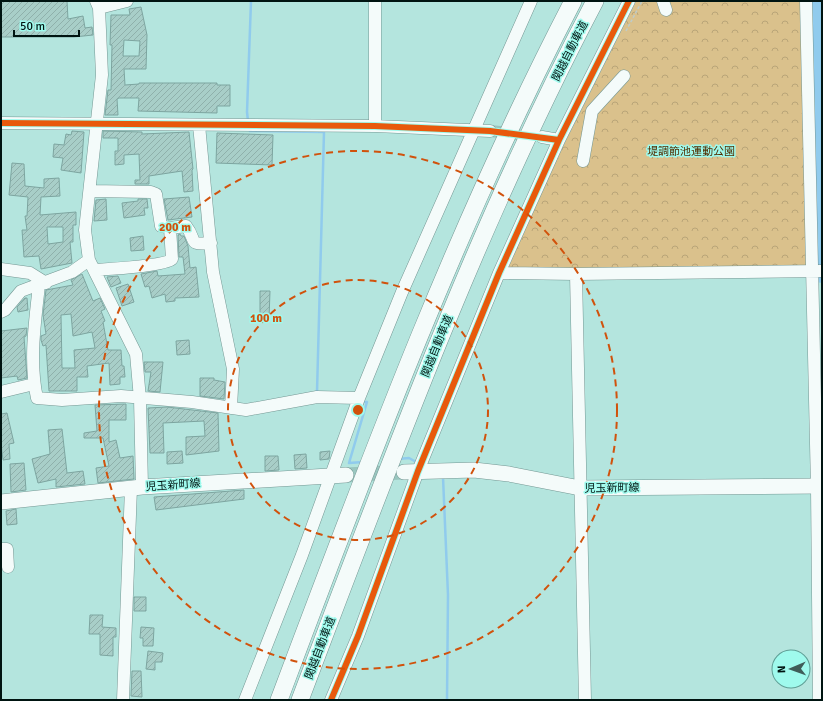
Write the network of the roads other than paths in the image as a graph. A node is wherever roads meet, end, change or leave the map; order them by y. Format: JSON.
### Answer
{"nodes":[{"id":1,"x":127,"y":1,"type":"edge"},
{"id":2,"x":375,"y":1,"type":"edge"},
{"id":3,"x":531,"y":1,"type":"edge"},
{"id":4,"x":573,"y":1,"type":"edge"},
{"id":5,"x":595,"y":1,"type":"edge"},
{"id":6,"x":629,"y":1,"type":"edge"},
{"id":7,"x":806,"y":1,"type":"edge"},
{"id":8,"x":97,"y":4,"type":"edge"},
{"id":9,"x":624,"y":76,"type":"dead end"},
{"id":10,"x":578,"y":104,"type":"junction"},
{"id":11,"x":592,"y":111,"type":"junction"},
{"id":12,"x":1,"y":123,"type":"edge"},
{"id":13,"x":97,"y":123,"type":"junction"},
{"id":14,"x":199,"y":125,"type":"junction"},
{"id":15,"x":374,"y":126,"type":"junction"},
{"id":16,"x":472,"y":131,"type":"junction"},
{"id":17,"x":490,"y":131,"type":"tunnel mouth"},
{"id":18,"x":542,"y":137,"type":"tunnel mouth"},
{"id":19,"x":559,"y":140,"type":"junction"},
{"id":20,"x":583,"y":161,"type":"dead end"},
{"id":21,"x":90,"y":191,"type":"junction"},
{"id":22,"x":170,"y":228,"type":"junction"},
{"id":23,"x":211,"y":243,"type":"junction"},
{"id":24,"x":92,"y":265,"type":"junction"},
{"id":25,"x":1,"y":269,"type":"edge"},
{"id":26,"x":816,"y":271,"type":"edge"},
{"id":27,"x":499,"y":273,"type":"junction"},
{"id":28,"x":576,"y":274,"type":"junction"},
{"id":29,"x":42,"y":284,"type":"junction"},
{"id":30,"x":1,"y":312,"type":"edge"},
{"id":31,"x":34,"y":384,"type":"junction"},
{"id":32,"x":1,"y":392,"type":"edge"},
{"id":33,"x":359,"y":398,"type":"junction"},
{"id":34,"x":140,"y":399,"type":"junction"},
{"id":35,"x":231,"y":408,"type":"junction"},
{"id":36,"x":411,"y":472,"type":"junction"},
{"id":37,"x":346,"y":475,"type":"tunnel mouth"},
{"id":38,"x":331,"y":476,"type":"junction"},
{"id":39,"x":820,"y":486,"type":"edge"},
{"id":40,"x":137,"y":488,"type":"junction"},
{"id":41,"x":580,"y":488,"type":"junction"},
{"id":42,"x":1,"y":502,"type":"edge"},
{"id":43,"x":1,"y":549,"type":"edge"},
{"id":44,"x":8,"y":567,"type":"dead end"},
{"id":45,"x":123,"y":700,"type":"edge"},
{"id":46,"x":245,"y":700,"type":"edge"},
{"id":47,"x":279,"y":700,"type":"edge"},
{"id":48,"x":300,"y":700,"type":"edge"},
{"id":49,"x":331,"y":700,"type":"edge"},
{"id":50,"x":584,"y":700,"type":"edge"},
{"id":51,"x":819,"y":700,"type":"edge"}],
"edges":[{"from":1,"to":8,"type":"street"},
{"from":2,"to":15,"type":"street"},
{"from":3,"to":16,"type":"street"},
{"from":4,"to":47,"type":"highway","name":"関越自動車道"},
{"from":5,"to":48,"type":"highway","name":"関越自動車道"},
{"from":6,"to":10,"type":"street"},
{"from":7,"to":26,"type":"street"},
{"from":8,"to":13,"type":"street"},
{"from":9,"to":11,"type":"street"},
{"from":10,"to":11,"type":"street"},
{"from":10,"to":19,"type":"street"},
{"from":11,"to":20,"type":"street"},
{"from":12,"to":13,"type":"street"},
{"from":13,"to":14,"type":"street"},
{"from":13,"to":21,"type":"street"},
{"from":14,"to":15,"type":"street"},
{"from":14,"to":23,"type":"street"},
{"from":15,"to":16,"type":"street"},
{"from":16,"to":17,"type":"street"},
{"from":16,"to":33,"type":"street"},
{"from":18,"to":19,"type":"street"},
{"from":19,"to":27,"type":"street"},
{"from":21,"to":22,"type":"street"},
{"from":21,"to":24,"type":"street"},
{"from":22,"to":23,"type":"street"},
{"from":22,"to":24,"type":"street"},
{"from":23,"to":35,"type":"street"},
{"from":24,"to":29,"type":"street"},
{"from":24,"to":34,"type":"street"},
{"from":25,"to":29,"type":"street"},
{"from":26,"to":28,"type":"street"},
{"from":26,"to":39,"type":"street"},
{"from":27,"to":28,"type":"street"},
{"from":27,"to":36,"type":"street"},
{"from":28,"to":41,"type":"street"},
{"from":29,"to":30,"type":"street"},
{"from":29,"to":31,"type":"street"},
{"from":31,"to":32,"type":"street"},
{"from":31,"to":34,"type":"street"},
{"from":33,"to":35,"type":"street"},
{"from":33,"to":38,"type":"street"},
{"from":34,"to":35,"type":"street"},
{"from":34,"to":40,"type":"street"},
{"from":36,"to":41,"type":"main road","name":"児玉新町線"},
{"from":36,"to":49,"type":"street"},
{"from":37,"to":38,"type":"main road","name":"児玉新町線"},
{"from":38,"to":40,"type":"main road","name":"児玉新町線"},
{"from":38,"to":46,"type":"street"},
{"from":39,"to":41,"type":"main road","name":"児玉新町線"},
{"from":39,"to":51,"type":"street"},
{"from":40,"to":42,"type":"main road","name":"児玉新町線"},
{"from":40,"to":45,"type":"street"},
{"from":41,"to":50,"type":"street"},
{"from":43,"to":44,"type":"street"}]}
